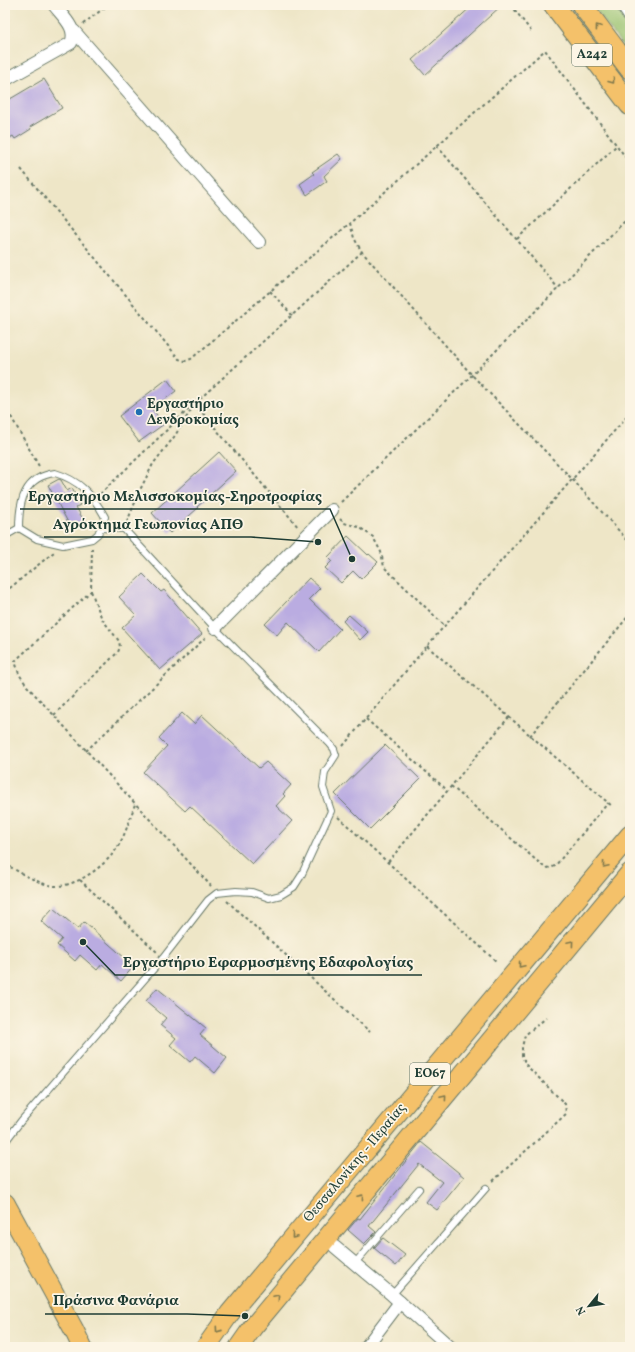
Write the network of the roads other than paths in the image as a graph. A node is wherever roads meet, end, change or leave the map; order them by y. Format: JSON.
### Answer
{"nodes":[{"id":1,"x":54,"y":5,"type":"edge"},
{"id":2,"x":554,"y":5,"type":"edge"},
{"id":3,"x":582,"y":5,"type":"edge"},
{"id":4,"x":74,"y":31,"type":"junction"},
{"id":5,"x":630,"y":69,"type":"edge"},
{"id":6,"x":5,"y":80,"type":"edge"},
{"id":7,"x":630,"y":105,"type":"edge"},
{"id":8,"x":259,"y":242,"type":"dead end"},
{"id":9,"x":332,"y":510,"type":"road end"},
{"id":10,"x":19,"y":528,"type":"junction"},
{"id":11,"x":101,"y":528,"type":"junction"},
{"id":12,"x":5,"y":536,"type":"edge"},
{"id":13,"x":215,"y":628,"type":"junction"},
{"id":14,"x":630,"y":835,"type":"edge"},
{"id":15,"x":630,"y":873,"type":"edge"},
{"id":16,"x":5,"y":1142,"type":"edge"},
{"id":17,"x":486,"y":1188,"type":"road end"},
{"id":18,"x":419,"y":1189,"type":"dead end"},
{"id":19,"x":5,"y":1203,"type":"edge"},
{"id":20,"x":335,"y":1247,"type":"dead end"},
{"id":21,"x":355,"y":1263,"type":"junction"},
{"id":22,"x":396,"y":1298,"type":"junction"},
{"id":23,"x":78,"y":1339,"type":"edge"},
{"id":24,"x":87,"y":1347,"type":"edge"},
{"id":25,"x":206,"y":1347,"type":"edge"},
{"id":26,"x":239,"y":1347,"type":"edge"},
{"id":27,"x":366,"y":1347,"type":"edge"},
{"id":28,"x":450,"y":1347,"type":"edge"}],
"edges":[{"from":1,"to":4,"type":"street"},
{"from":2,"to":7,"type":"highway","number":"Α242","one_way":true},
{"from":5,"to":3,"type":"highway","number":"Α242","one_way":true},
{"from":4,"to":6,"type":"street"},
{"from":4,"to":8,"type":"street"},
{"from":9,"to":13,"type":"street"},
{"from":10,"to":11,"type":"lane"},
{"from":10,"to":11,"type":"lane"},
{"from":10,"to":12,"type":"lane"},
{"from":11,"to":13,"type":"lane"},
{"from":13,"to":16,"type":"lane"},
{"from":14,"to":25,"type":"main road","name":"Θεσσαλονίκης - Περαίας","number":"ΕΟ67","one_way":true},
{"from":26,"to":15,"type":"main road","name":"Θεσσαλονίκης - Περαίας","number":"ΕΟ67","one_way":true},
{"from":17,"to":22,"type":"lane"},
{"from":18,"to":21,"type":"lane"},
{"from":19,"to":23,"type":"main road"},
{"from":20,"to":21,"type":"street"},
{"from":21,"to":22,"type":"street"},
{"from":22,"to":27,"type":"street"},
{"from":22,"to":28,"type":"street"},
{"from":23,"to":24,"type":"main road"}]}
